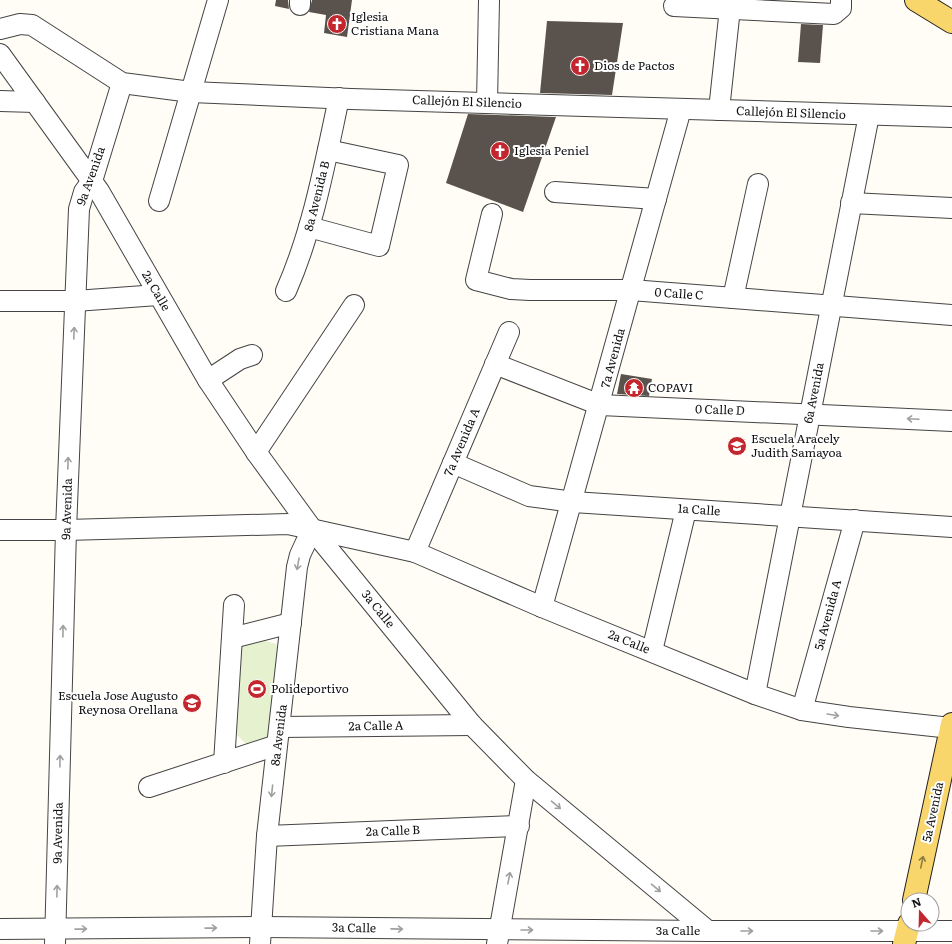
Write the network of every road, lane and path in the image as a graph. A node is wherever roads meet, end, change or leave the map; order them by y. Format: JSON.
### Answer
{"nodes":[{"id":1,"x":218,"y":0,"type":"edge"},
{"id":2,"x":489,"y":0,"type":"edge"},
{"id":3,"x":841,"y":0,"type":"edge"},
{"id":4,"x":916,"y":0,"type":"edge"},
{"id":5,"x":674,"y":6,"type":"dead end"},
{"id":6,"x":730,"y":8,"type":"junction"},
{"id":7,"x":952,"y":19,"type":"edge"},
{"id":8,"x":0,"y":29,"type":"edge"},
{"id":9,"x":0,"y":54,"type":"edge"},
{"id":10,"x":122,"y":83,"type":"junction"},
{"id":11,"x":191,"y":92,"type":"junction"},
{"id":12,"x":339,"y":98,"type":"junction"},
{"id":13,"x":0,"y":101,"type":"edge"},
{"id":14,"x":35,"y":102,"type":"junction"},
{"id":15,"x":487,"y":103,"type":"junction"},
{"id":16,"x":681,"y":109,"type":"junction"},
{"id":17,"x":720,"y":110,"type":"junction"},
{"id":18,"x":869,"y":116,"type":"junction"},
{"id":19,"x":952,"y":117,"type":"edge"},
{"id":20,"x":328,"y":150,"type":"junction"},
{"id":21,"x":92,"y":180,"type":"junction"},
{"id":22,"x":758,"y":184,"type":"dead end"},
{"id":23,"x":555,"y":192,"type":"dead end"},
{"id":24,"x":656,"y":199,"type":"junction"},
{"id":25,"x":159,"y":201,"type":"dead end"},
{"id":26,"x":851,"y":203,"type":"junction"},
{"id":27,"x":952,"y":208,"type":"edge"},
{"id":28,"x":492,"y":214,"type":"dead end"},
{"id":29,"x":309,"y":227,"type":"junction"},
{"id":30,"x":631,"y":290,"type":"junction"},
{"id":31,"x":286,"y":291,"type":"dead end"},
{"id":32,"x":158,"y":295,"type":"junction"},
{"id":33,"x":733,"y":298,"type":"junction"},
{"id":34,"x":0,"y":301,"type":"edge"},
{"id":35,"x":75,"y":301,"type":"junction"},
{"id":36,"x":354,"y":305,"type":"dead end"},
{"id":37,"x":831,"y":306,"type":"junction"},
{"id":38,"x":952,"y":315,"type":"edge"},
{"id":39,"x":509,"y":332,"type":"dead end"},
{"id":40,"x":252,"y":355,"type":"dead end"},
{"id":41,"x":495,"y":364,"type":"junction"},
{"id":42,"x":208,"y":380,"type":"junction"},
{"id":43,"x":600,"y":405,"type":"junction"},
{"id":44,"x":810,"y":414,"type":"junction"},
{"id":45,"x":952,"y":420,"type":"edge"},
{"id":46,"x":256,"y":452,"type":"junction"},
{"id":47,"x":453,"y":463,"type":"junction"},
{"id":48,"x":573,"y":502,"type":"junction"},
{"id":49,"x":686,"y":510,"type":"junction"},
{"id":50,"x":790,"y":516,"type":"junction"},
{"id":51,"x":854,"y":520,"type":"junction"},
{"id":52,"x":952,"y":527,"type":"edge"},
{"id":53,"x":312,"y":529,"type":"junction"},
{"id":54,"x":0,"y":530,"type":"edge"},
{"id":55,"x":66,"y":530,"type":"junction"},
{"id":56,"x":415,"y":552,"type":"junction"},
{"id":57,"x":234,"y":605,"type":"dead end"},
{"id":58,"x":542,"y":607,"type":"junction"},
{"id":59,"x":291,"y":623,"type":"junction"},
{"id":60,"x":232,"y":638,"type":"junction"},
{"id":61,"x":652,"y":651,"type":"junction"},
{"id":62,"x":755,"y":694,"type":"junction"},
{"id":63,"x":802,"y":710,"type":"junction"},
{"id":64,"x":472,"y":725,"type":"junction"},
{"id":65,"x":952,"y":726,"type":"edge"},
{"id":66,"x":278,"y":736,"type":"junction"},
{"id":67,"x":224,"y":763,"type":"junction"},
{"id":68,"x":526,"y":780,"type":"junction"},
{"id":69,"x":149,"y":787,"type":"dead end"},
{"id":70,"x":519,"y":826,"type":"junction"},
{"id":71,"x":267,"y":836,"type":"junction"},
{"id":72,"x":916,"y":892,"type":"edge"},
{"id":73,"x":0,"y":929,"type":"edge"},
{"id":74,"x":952,"y":931,"type":"edge"},
{"id":75,"x":907,"y":933,"type":"edge"},
{"id":76,"x":261,"y":936,"type":"edge"},
{"id":77,"x":56,"y":937,"type":"edge"},
{"id":78,"x":498,"y":937,"type":"edge"},
{"id":79,"x":706,"y":938,"type":"edge"}],
"edges":[{"from":1,"to":11,"type":"street"},
{"from":2,"to":15,"type":"street"},
{"from":3,"to":6,"type":"street"},
{"from":4,"to":7,"type":"main road"},
{"from":5,"to":6,"type":"street"},
{"from":6,"to":17,"type":"street"},
{"from":8,"to":10,"type":"street","name":"Callejón El Silencio"},
{"from":9,"to":14,"type":"street","name":"2a Calle"},
{"from":10,"to":11,"type":"street","name":"Callejón El Silencio"},
{"from":10,"to":21,"type":"street","name":"9a Avenida"},
{"from":11,"to":12,"type":"street","name":"Callejón El Silencio"},
{"from":11,"to":25,"type":"street"},
{"from":12,"to":15,"type":"street","name":"Callejón El Silencio"},
{"from":12,"to":20,"type":"street","name":"8a Avenida B"},
{"from":13,"to":14,"type":"street"},
{"from":14,"to":21,"type":"street","name":"2a Calle"},
{"from":15,"to":16,"type":"street","name":"Callejón El Silencio"},
{"from":16,"to":17,"type":"street","name":"Callejón El Silencio"},
{"from":16,"to":24,"type":"street","name":"7a Avenida"},
{"from":17,"to":18,"type":"street","name":"Callejón El Silencio"},
{"from":18,"to":19,"type":"street","name":"Callejón El Silencio"},
{"from":18,"to":26,"type":"street","name":"6a Avenida"},
{"from":20,"to":29,"type":"street","name":"8a Avenida B"},
{"from":20,"to":29,"type":"street"},
{"from":21,"to":32,"type":"street","name":"2a Calle"},
{"from":21,"to":35,"type":"street","name":"9a Avenida"},
{"from":22,"to":33,"type":"street"},
{"from":23,"to":24,"type":"street"},
{"from":24,"to":30,"type":"street","name":"7a Avenida"},
{"from":26,"to":27,"type":"street"},
{"from":26,"to":37,"type":"street","name":"6a Avenida"},
{"from":28,"to":30,"type":"street","name":"0 Calle C"},
{"from":29,"to":31,"type":"street","name":"8a Avenida B"},
{"from":30,"to":33,"type":"street","name":"0 Calle C"},
{"from":30,"to":43,"type":"street","name":"7a Avenida"},
{"from":32,"to":35,"type":"street"},
{"from":32,"to":42,"type":"street","name":"2a Calle"},
{"from":33,"to":37,"type":"street","name":"0 Calle C"},
{"from":34,"to":35,"type":"street"},
{"from":55,"to":35,"type":"street","name":"9a Avenida","one_way":true},
{"from":36,"to":46,"type":"street"},
{"from":37,"to":38,"type":"street","name":"0 Calle C"},
{"from":37,"to":44,"type":"street","name":"6a Avenida"},
{"from":39,"to":41,"type":"street","name":"7a Avenida A"},
{"from":40,"to":42,"type":"street"},
{"from":41,"to":43,"type":"street","name":"0 Calle D"},
{"from":41,"to":47,"type":"street","name":"7a Avenida A"},
{"from":42,"to":46,"type":"street","name":"2a Calle"},
{"from":43,"to":44,"type":"street","name":"0 Calle D"},
{"from":43,"to":48,"type":"street","name":"7a Avenida"},
{"from":45,"to":44,"type":"street","name":"0 Calle D","one_way":true},
{"from":44,"to":50,"type":"street","name":"6a Avenida"},
{"from":46,"to":53,"type":"street","name":"2a Calle"},
{"from":47,"to":48,"type":"street","name":"1a Calle"},
{"from":47,"to":56,"type":"street","name":"7a Avenida A"},
{"from":48,"to":49,"type":"street","name":"1a Calle"},
{"from":48,"to":58,"type":"street","name":"7a Avenida"},
{"from":49,"to":50,"type":"street","name":"1a Calle"},
{"from":49,"to":61,"type":"street"},
{"from":50,"to":51,"type":"street","name":"1a Calle"},
{"from":50,"to":62,"type":"street","name":"6a Avenida"},
{"from":51,"to":52,"type":"street","name":"1a Calle"},
{"from":51,"to":63,"type":"street","name":"5a Avenida A"},
{"from":53,"to":55,"type":"street","name":"2a Calle"},
{"from":53,"to":56,"type":"street","name":"2a Calle"},
{"from":53,"to":59,"type":"street","name":"8a Avenida","one_way":true},
{"from":53,"to":64,"type":"street","name":"3a Calle"},
{"from":54,"to":55,"type":"street","name":"2a Calle"},
{"from":77,"to":55,"type":"street","name":"9a Avenida","one_way":true},
{"from":56,"to":58,"type":"street","name":"2a Calle"},
{"from":57,"to":60,"type":"street"},
{"from":58,"to":61,"type":"street","name":"2a Calle"},
{"from":59,"to":60,"type":"street"},
{"from":59,"to":66,"type":"street","name":"8a Avenida"},
{"from":60,"to":67,"type":"street"},
{"from":61,"to":62,"type":"street","name":"2a Calle"},
{"from":62,"to":63,"type":"street","name":"2a Calle"},
{"from":63,"to":65,"type":"street","name":"2a Calle","one_way":true},
{"from":64,"to":66,"type":"street","name":"2a Calle A"},
{"from":64,"to":68,"type":"street","name":"3a Calle"},
{"from":72,"to":65,"type":"main road","name":"5a Avenida","one_way":true},
{"from":66,"to":67,"type":"street","name":"2a Calle A"},
{"from":66,"to":71,"type":"street","name":"8a Avenida","one_way":true},
{"from":67,"to":69,"type":"street","name":"2a Calle A"},
{"from":68,"to":70,"type":"street"},
{"from":68,"to":79,"type":"street","name":"3a Calle","one_way":true},
{"from":70,"to":71,"type":"street","name":"2a Calle B"},
{"from":78,"to":70,"type":"street","one_way":true},
{"from":71,"to":76,"type":"street","name":"8a Avenida"},
{"from":73,"to":77,"type":"street","name":"3a Calle"},
{"from":74,"to":75,"type":"street","name":"3a Calle"},
{"from":79,"to":75,"type":"street","name":"3a Calle","one_way":true},
{"from":77,"to":76,"type":"street","name":"3a Calle","one_way":true},
{"from":76,"to":78,"type":"street","name":"3a Calle","one_way":true},
{"from":78,"to":79,"type":"street","name":"3a Calle","one_way":true}]}
